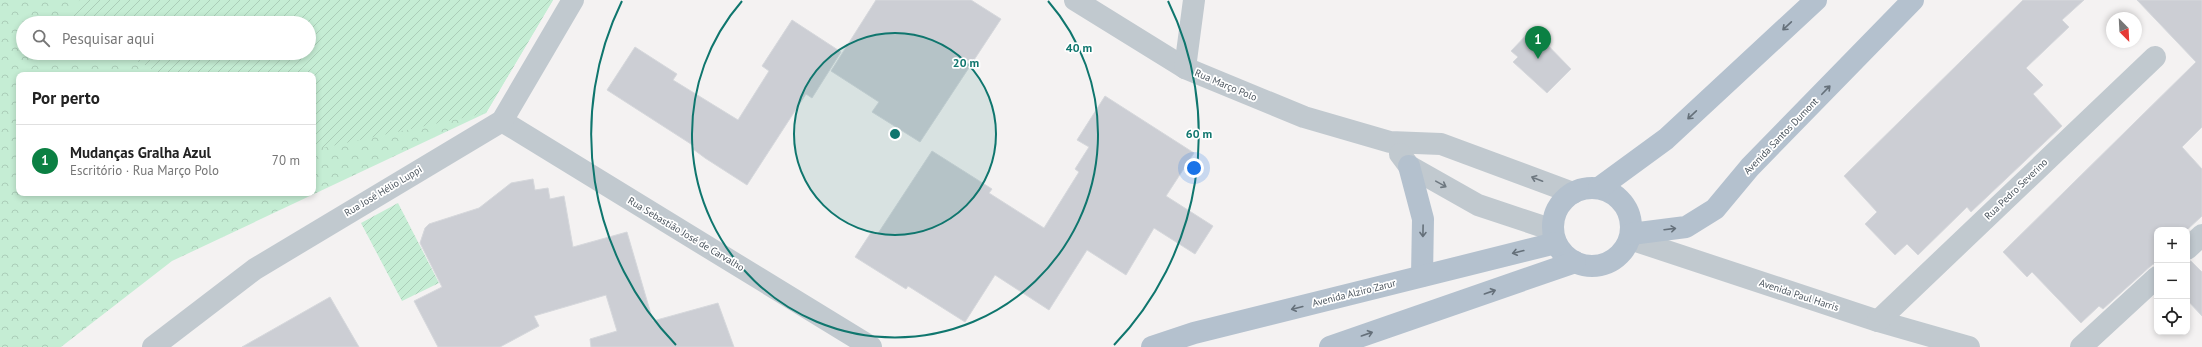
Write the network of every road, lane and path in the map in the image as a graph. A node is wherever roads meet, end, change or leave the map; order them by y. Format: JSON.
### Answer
{"nodes":[{"id":1,"x":573,"y":0,"type":"edge"},
{"id":2,"x":1075,"y":0,"type":"edge"},
{"id":3,"x":1194,"y":0,"type":"edge"},
{"id":4,"x":1816,"y":0,"type":"edge"},
{"id":5,"x":1913,"y":0,"type":"edge"},
{"id":6,"x":2155,"y":57,"type":"dead end"},
{"id":7,"x":1185,"y":68,"type":"junction"},
{"id":8,"x":502,"y":121,"type":"junction"},
{"id":9,"x":1390,"y":142,"type":"junction"},
{"id":10,"x":1409,"y":166,"type":"junction"},
{"id":11,"x":1599,"y":188,"type":"junction"},
{"id":12,"x":1573,"y":193,"type":"junction"},
{"id":13,"x":2202,"y":235,"type":"edge"},
{"id":14,"x":1554,"y":236,"type":"junction"},
{"id":15,"x":1630,"y":237,"type":"junction"},
{"id":16,"x":2190,"y":246,"type":"edge"},
{"id":17,"x":1575,"y":262,"type":"junction"},
{"id":18,"x":1422,"y":276,"type":"junction"},
{"id":19,"x":2154,"y":279,"type":"edge"},
{"id":20,"x":1878,"y":321,"type":"junction"},
{"id":21,"x":153,"y":347,"type":"edge"},
{"id":22,"x":871,"y":347,"type":"edge"},
{"id":23,"x":1152,"y":347,"type":"edge"},
{"id":24,"x":1330,"y":347,"type":"edge"},
{"id":25,"x":1969,"y":347,"type":"edge"},
{"id":26,"x":2081,"y":347,"type":"edge"}],
"edges":[{"from":1,"to":8,"type":"street","name":"Rua José Hélio Luppi"},
{"from":2,"to":7,"type":"street","name":"Rua Março Polo"},
{"from":3,"to":7,"type":"street"},
{"from":4,"to":11,"type":"main road","one_way":true},
{"from":15,"to":5,"type":"main road","name":"Avenida Santos Dumont","one_way":true},
{"from":6,"to":20,"type":"street","name":"Rua Pedro Severino"},
{"from":7,"to":9,"type":"street","name":"Rua Março Polo"},
{"from":8,"to":21,"type":"street","name":"Rua José Hélio Luppi"},
{"from":8,"to":22,"type":"street","name":"Rua Sebastião José de Carvalho"},
{"from":9,"to":10,"type":"street"},
{"from":12,"to":9,"type":"street","name":"Rua Março Polo","one_way":true},
{"from":10,"to":14,"type":"street","one_way":true},
{"from":10,"to":18,"type":"main road","one_way":true},
{"from":11,"to":12,"type":"main road"},
{"from":11,"to":15,"type":"main road"},
{"from":12,"to":14,"type":"main road"},
{"from":13,"to":16,"type":"street"},
{"from":14,"to":17,"type":"main road"},
{"from":14,"to":18,"type":"main road","name":"Avenida Alziro Zarur","one_way":true},
{"from":15,"to":17,"type":"main road"},
{"from":15,"to":20,"type":"street","name":"Avenida Paul Harris"},
{"from":24,"to":17,"type":"main road","one_way":true},
{"from":18,"to":23,"type":"main road","name":"Avenida Alziro Zarur","one_way":true},
{"from":19,"to":26,"type":"street"},
{"from":20,"to":25,"type":"street","name":"Avenida Paul Harris"}]}
